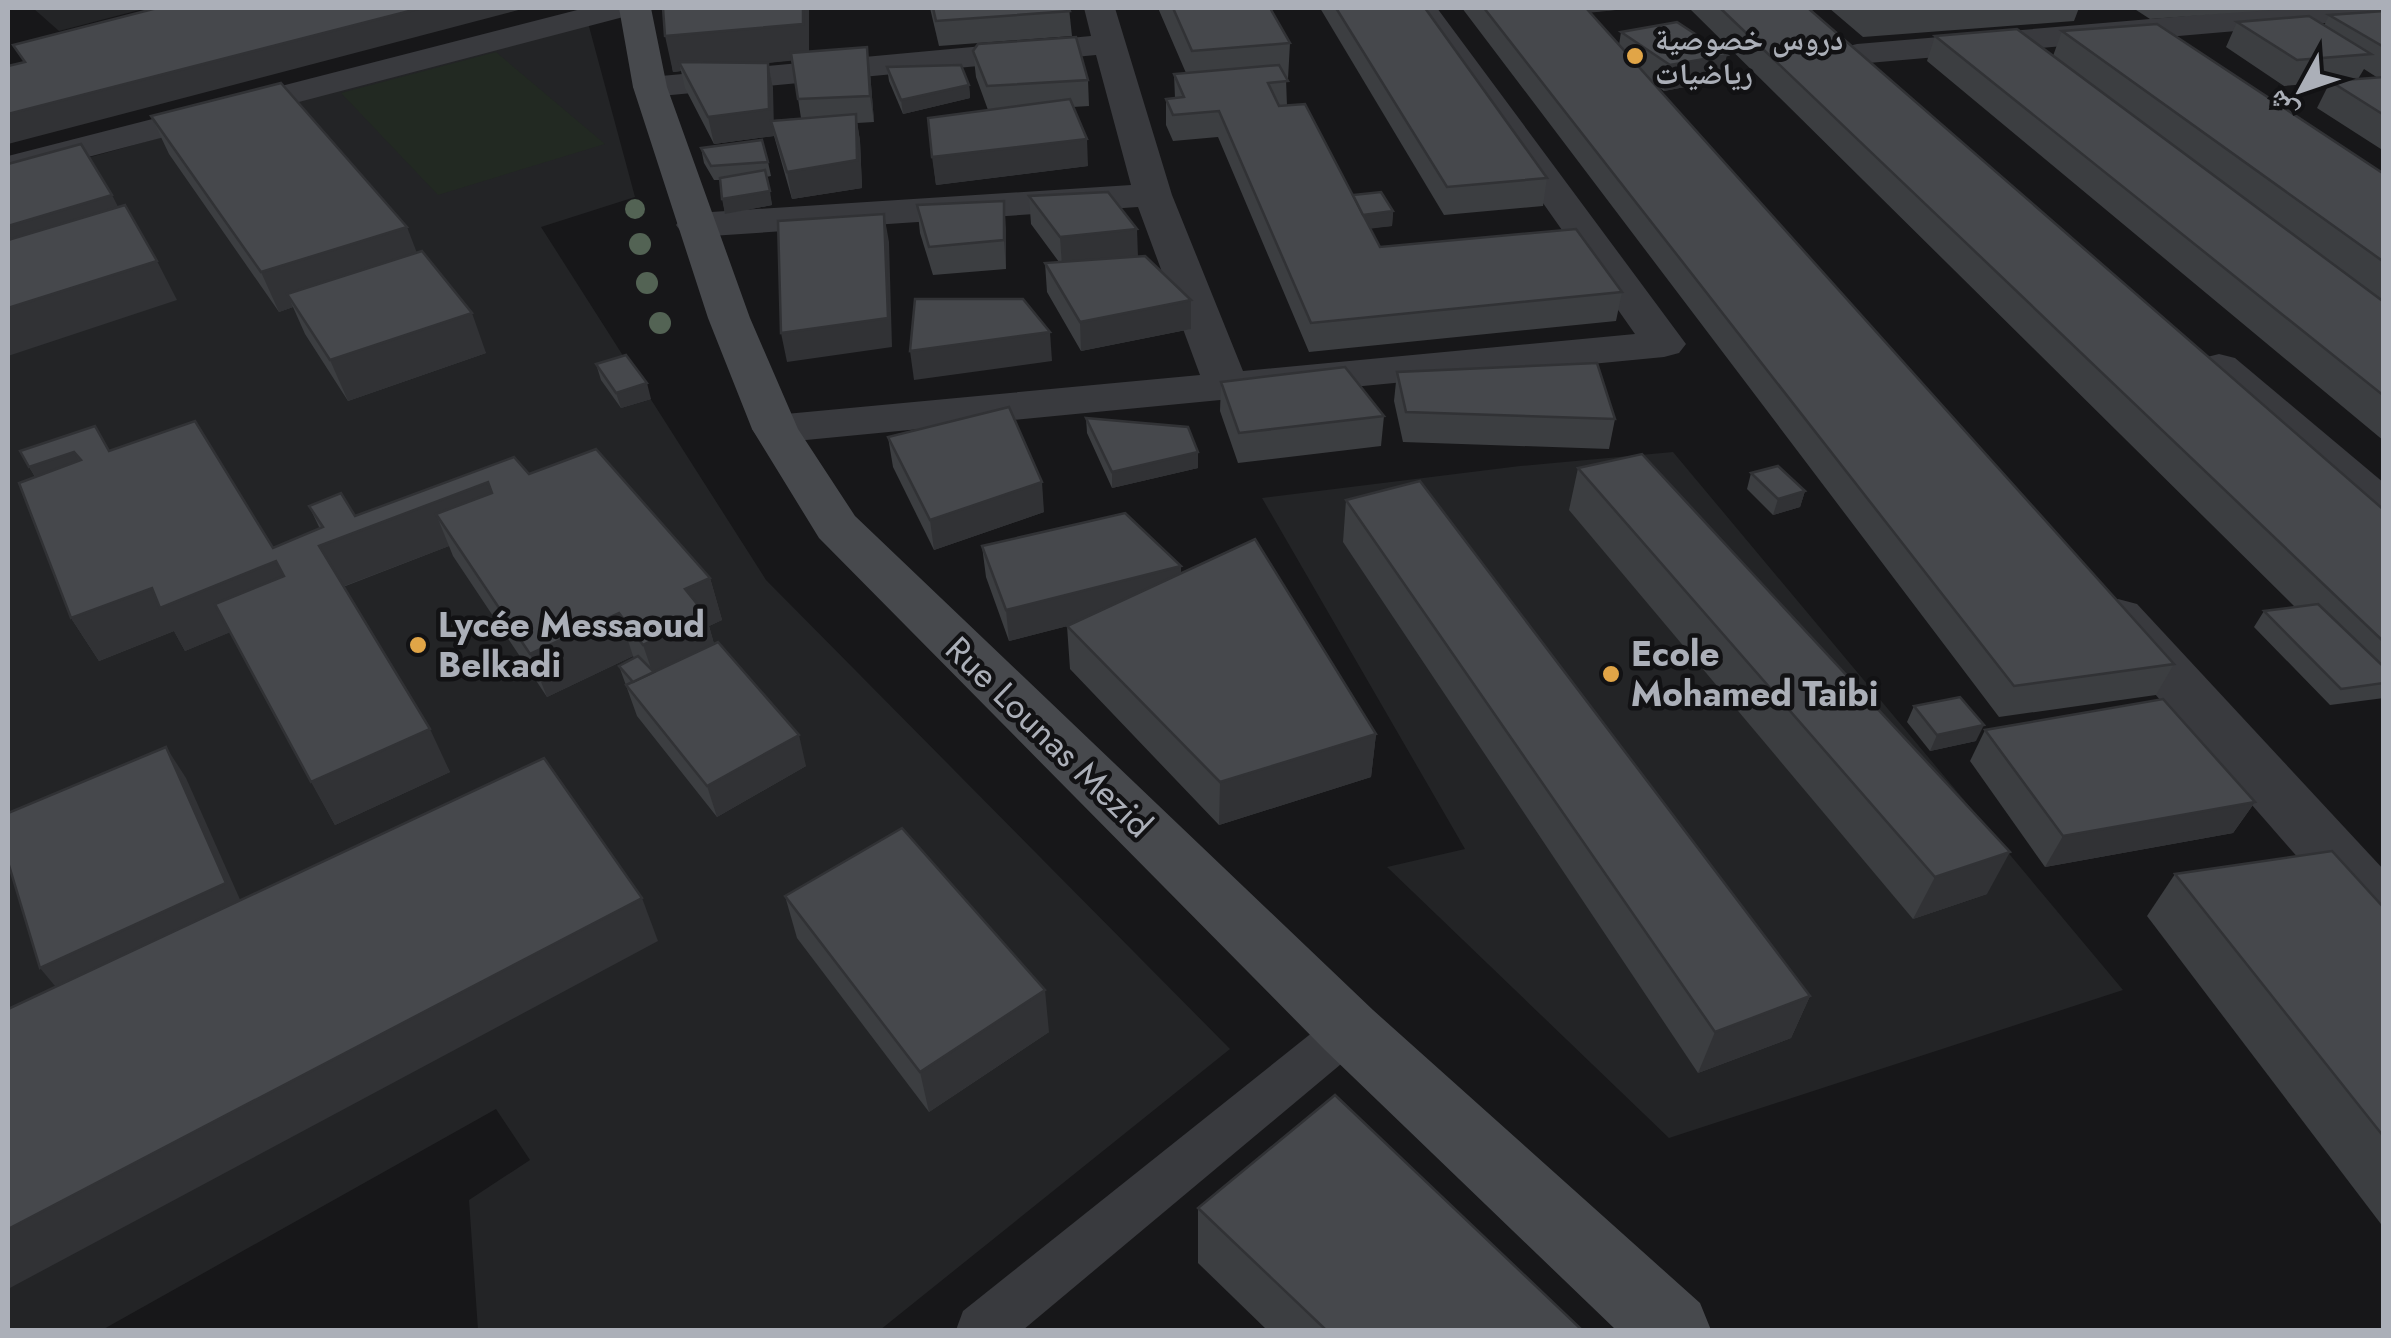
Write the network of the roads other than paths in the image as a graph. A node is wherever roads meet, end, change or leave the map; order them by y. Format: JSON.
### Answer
{"nodes":[{"id":1,"x":620,"y":8,"type":"edge"},
{"id":2,"x":636,"y":8,"type":"edge"},
{"id":3,"x":1098,"y":8,"type":"edge"},
{"id":4,"x":1421,"y":8,"type":"edge"},
{"id":5,"x":2127,"y":8,"type":"edge"},
{"id":6,"x":2380,"y":9,"type":"edge"},
{"id":7,"x":2157,"y":27,"type":"junction"},
{"id":8,"x":1111,"y":44,"type":"junction"},
{"id":9,"x":2206,"y":60,"type":"edge"},
{"id":10,"x":650,"y":87,"type":"junction"},
{"id":11,"x":1902,"y":93,"type":"edge"},
{"id":12,"x":8,"y":167,"type":"edge"},
{"id":13,"x":1154,"y":195,"type":"junction"},
{"id":14,"x":696,"y":225,"type":"junction"},
{"id":15,"x":2188,"y":340,"type":"edge"},
{"id":16,"x":1226,"y":384,"type":"junction"},
{"id":17,"x":775,"y":429,"type":"junction"},
{"id":18,"x":2384,"y":509,"type":"edge"},
{"id":19,"x":2091,"y":586,"type":"edge"},
{"id":20,"x":2384,"y":913,"type":"edge"},
{"id":21,"x":1349,"y":1030,"type":"junction"},
{"id":22,"x":982,"y":1330,"type":"edge"},
{"id":23,"x":1672,"y":1330,"type":"edge"}],
"edges":[{"from":1,"to":12,"type":"street"},
{"from":2,"to":10,"type":"street","name":"Rue Lounas Mezid"},
{"from":3,"to":8,"type":"street"},
{"from":4,"to":16,"type":"street"},
{"from":5,"to":7,"type":"street"},
{"from":6,"to":7,"type":"street"},
{"from":7,"to":9,"type":"street"},
{"from":7,"to":11,"type":"street"},
{"from":8,"to":10,"type":"street"},
{"from":8,"to":13,"type":"street"},
{"from":10,"to":14,"type":"street","name":"Rue Lounas Mezid"},
{"from":13,"to":14,"type":"street"},
{"from":13,"to":16,"type":"street"},
{"from":14,"to":17,"type":"street","name":"Rue Lounas Mezid"},
{"from":15,"to":18,"type":"street"},
{"from":16,"to":17,"type":"street"},
{"from":17,"to":21,"type":"street","name":"Rue Lounas Mezid"},
{"from":19,"to":20,"type":"street"},
{"from":21,"to":22,"type":"lane"},
{"from":21,"to":23,"type":"street","name":"Rue Lounas Mezid"}]}
